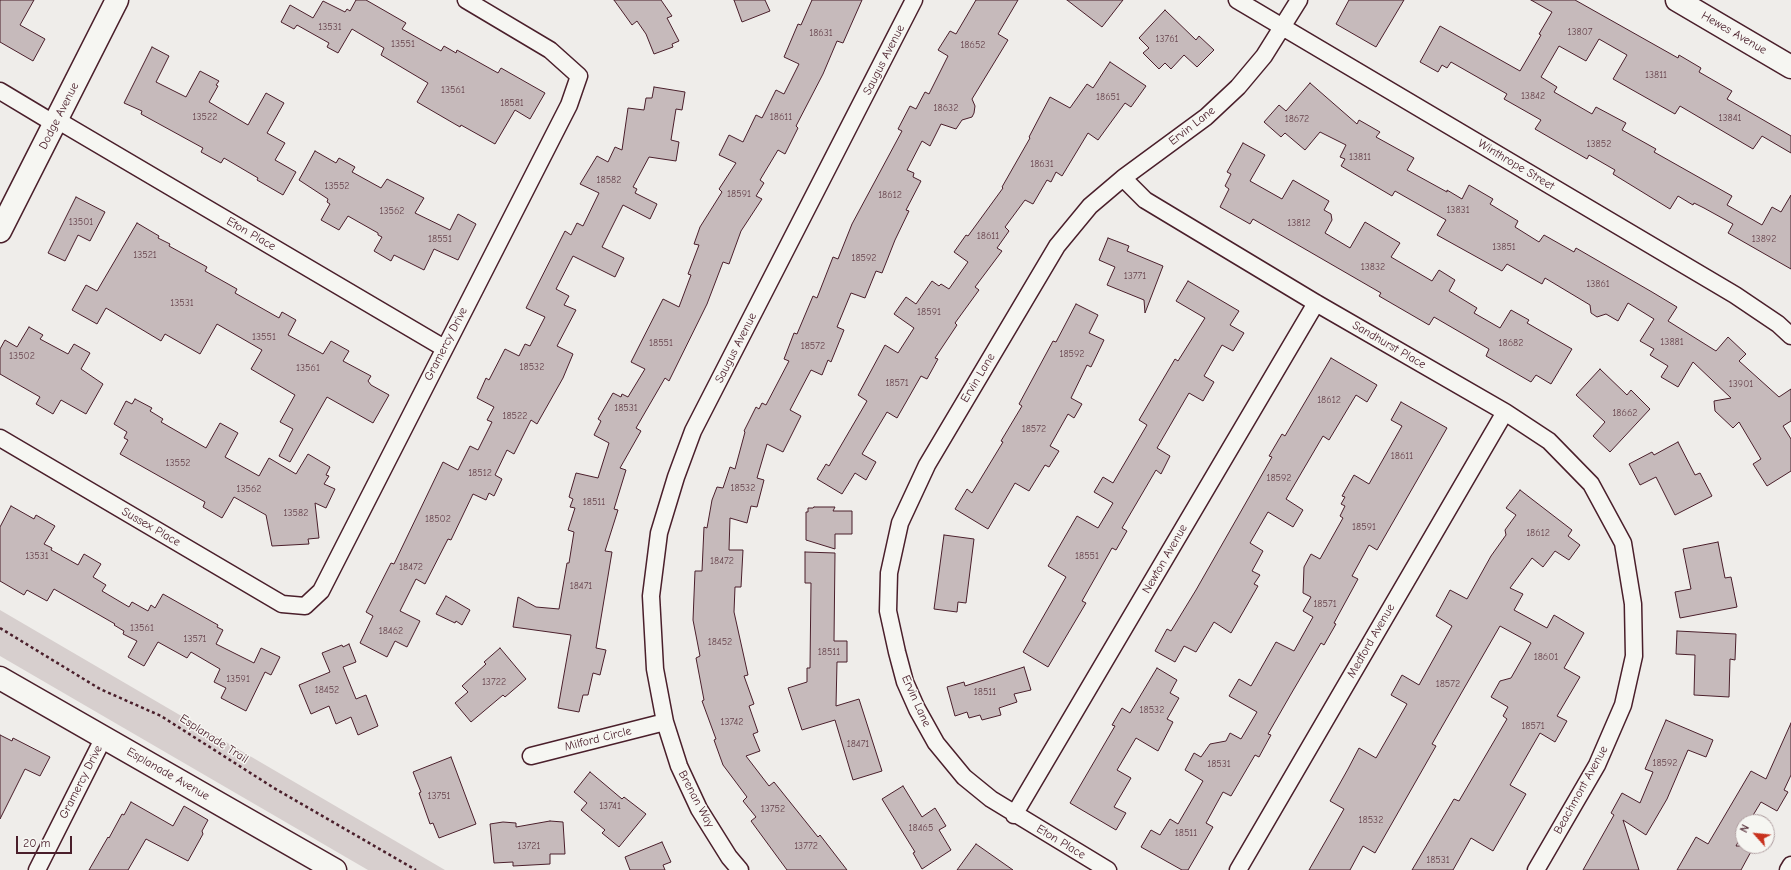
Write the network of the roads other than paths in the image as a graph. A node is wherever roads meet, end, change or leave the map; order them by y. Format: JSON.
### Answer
{"nodes":[{"id":1,"x":117,"y":0,"type":"edge"},
{"id":2,"x":466,"y":0,"type":"edge"},
{"id":3,"x":914,"y":0,"type":"edge"},
{"id":4,"x":1236,"y":0,"type":"edge"},
{"id":5,"x":1299,"y":0,"type":"edge"},
{"id":6,"x":1677,"y":0,"type":"edge"},
{"id":7,"x":1699,"y":6,"type":"edge"},
{"id":8,"x":1283,"y":27,"type":"junction"},
{"id":9,"x":1791,"y":67,"type":"edge"},
{"id":10,"x":0,"y":91,"type":"edge"},
{"id":11,"x":56,"y":122,"type":"junction"},
{"id":12,"x":1124,"y":178,"type":"junction"},
{"id":13,"x":0,"y":231,"type":"edge"},
{"id":14,"x":1316,"y":303,"type":"junction"},
{"id":15,"x":1791,"y":336,"type":"edge"},
{"id":16,"x":444,"y":348,"type":"junction"},
{"id":17,"x":1505,"y":412,"type":"junction"},
{"id":18,"x":0,"y":438,"type":"edge"},
{"id":19,"x":1623,"y":543,"type":"joint"},
{"id":20,"x":305,"y":606,"type":"joint"},
{"id":21,"x":0,"y":678,"type":"edge"},
{"id":22,"x":665,"y":722,"type":"junction"},
{"id":23,"x":104,"y":737,"type":"junction"},
{"id":24,"x":531,"y":756,"type":"dead end"},
{"id":25,"x":1014,"y":815,"type":"junction"},
{"id":26,"x":1791,"y":865,"type":"edge"},
{"id":27,"x":37,"y":870,"type":"edge"},
{"id":28,"x":335,"y":870,"type":"edge"},
{"id":29,"x":740,"y":870,"type":"edge"},
{"id":30,"x":1108,"y":870,"type":"edge"},
{"id":31,"x":1238,"y":870,"type":"edge"},
{"id":32,"x":1536,"y":870,"type":"edge"},
{"id":33,"x":1788,"y":870,"type":"edge"}],
"edges":[{"from":1,"to":11,"type":"street","name":"Dodge Avenue"},
{"from":2,"to":16,"type":"street","name":"Gramercy Drive"},
{"from":3,"to":22,"type":"street","name":"Saugus Avenue"},
{"from":4,"to":8,"type":"street","name":"Winthrope Street"},
{"from":5,"to":8,"type":"street","name":"Ervin Lane"},
{"from":6,"to":7,"type":"street","name":"Hewes Avenue"},
{"from":7,"to":9,"type":"street","name":"Hewes Avenue"},
{"from":8,"to":12,"type":"street","name":"Ervin Lane"},
{"from":8,"to":15,"type":"street","name":"Winthrope Street"},
{"from":10,"to":11,"type":"street","name":"Eton Place"},
{"from":11,"to":13,"type":"street","name":"Dodge Avenue"},
{"from":11,"to":16,"type":"street","name":"Eton Place"},
{"from":12,"to":14,"type":"street","name":"Sandhurst Place"},
{"from":12,"to":25,"type":"street","name":"Ervin Lane"},
{"from":14,"to":17,"type":"street","name":"Sandhurst Place"},
{"from":14,"to":25,"type":"street","name":"Newton Avenue"},
{"from":16,"to":20,"type":"street","name":"Gramercy Drive"},
{"from":17,"to":19,"type":"street","name":"Sandhurst Place"},
{"from":17,"to":31,"type":"street","name":"Medford Avenue"},
{"from":18,"to":20,"type":"street","name":"Sussex Place"},
{"from":19,"to":32,"type":"street","name":"Beachmont Avenue"},
{"from":21,"to":23,"type":"street","name":"Esplanade Avenue"},
{"from":22,"to":24,"type":"street","name":"Milford Circle"},
{"from":22,"to":29,"type":"street","name":"Brenan Way"},
{"from":23,"to":27,"type":"street","name":"Gramercy Drive"},
{"from":23,"to":28,"type":"street","name":"Esplanade Avenue"},
{"from":25,"to":30,"type":"street","name":"Eton Place"},
{"from":26,"to":33,"type":"street"}]}
